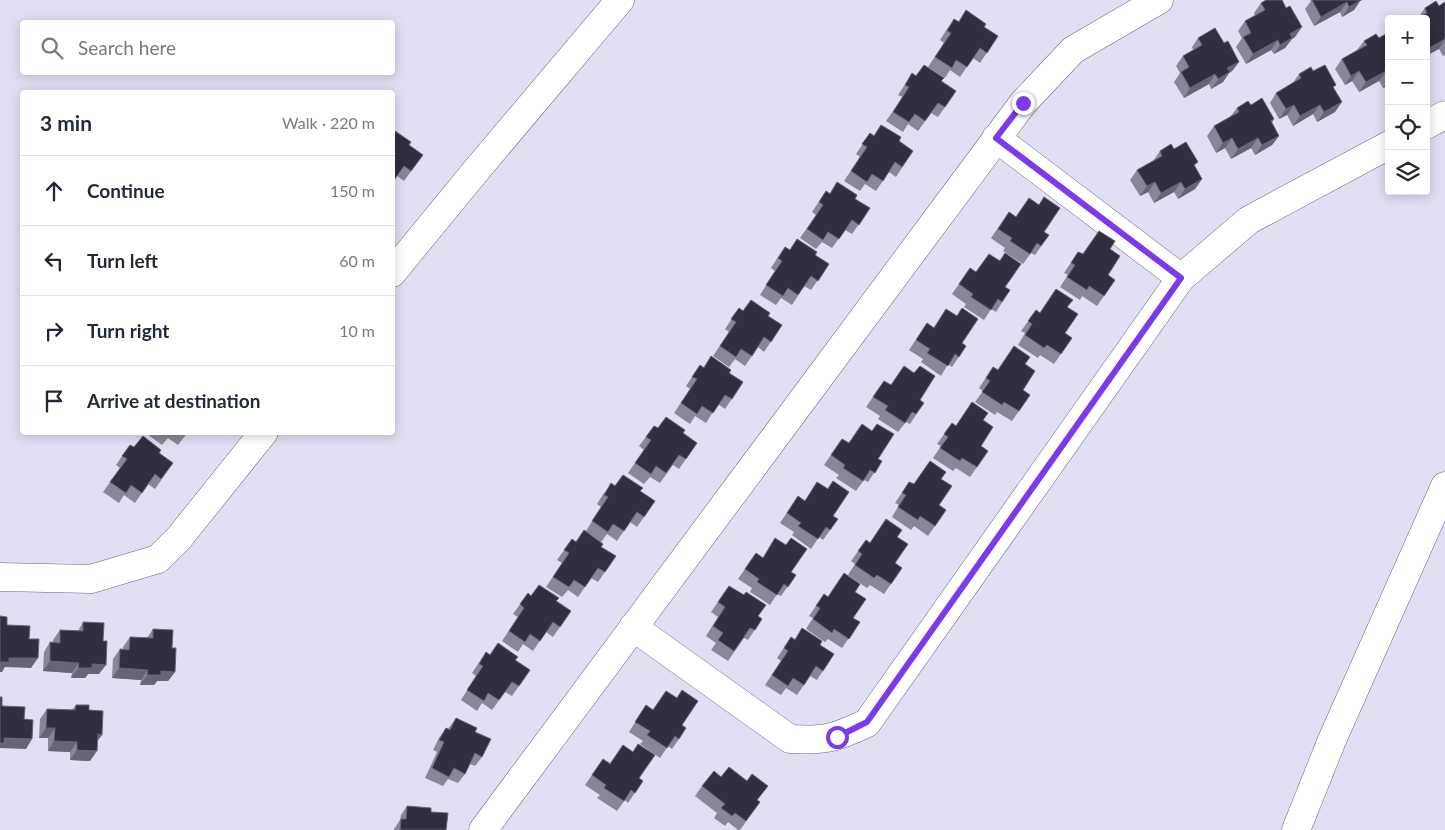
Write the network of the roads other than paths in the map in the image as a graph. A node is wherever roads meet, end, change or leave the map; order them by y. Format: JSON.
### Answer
{"nodes":[{"id":1,"x":620,"y":0,"type":"edge"},
{"id":2,"x":1158,"y":0,"type":"edge"},
{"id":3,"x":1445,"y":115,"type":"edge"},
{"id":4,"x":1430,"y":123,"type":"edge"},
{"id":5,"x":996,"y":138,"type":"junction"},
{"id":6,"x":1385,"y":147,"type":"edge"},
{"id":7,"x":395,"y":269,"type":"edge"},
{"id":8,"x":1181,"y":278,"type":"junction"},
{"id":9,"x":262,"y":435,"type":"edge"},
{"id":10,"x":1445,"y":486,"type":"edge"},
{"id":11,"x":0,"y":577,"type":"edge"},
{"id":12,"x":633,"y":627,"type":"junction"},
{"id":13,"x":483,"y":830,"type":"edge"},
{"id":14,"x":1296,"y":830,"type":"edge"}],
"edges":[{"from":1,"to":7,"type":"street"},
{"from":2,"to":5,"type":"street"},
{"from":3,"to":4,"type":"street"},
{"from":5,"to":8,"type":"street"},
{"from":5,"to":12,"type":"street"},
{"from":6,"to":8,"type":"street"},
{"from":8,"to":12,"type":"street"},
{"from":9,"to":11,"type":"street"},
{"from":10,"to":14,"type":"street"},
{"from":12,"to":13,"type":"street"}]}
